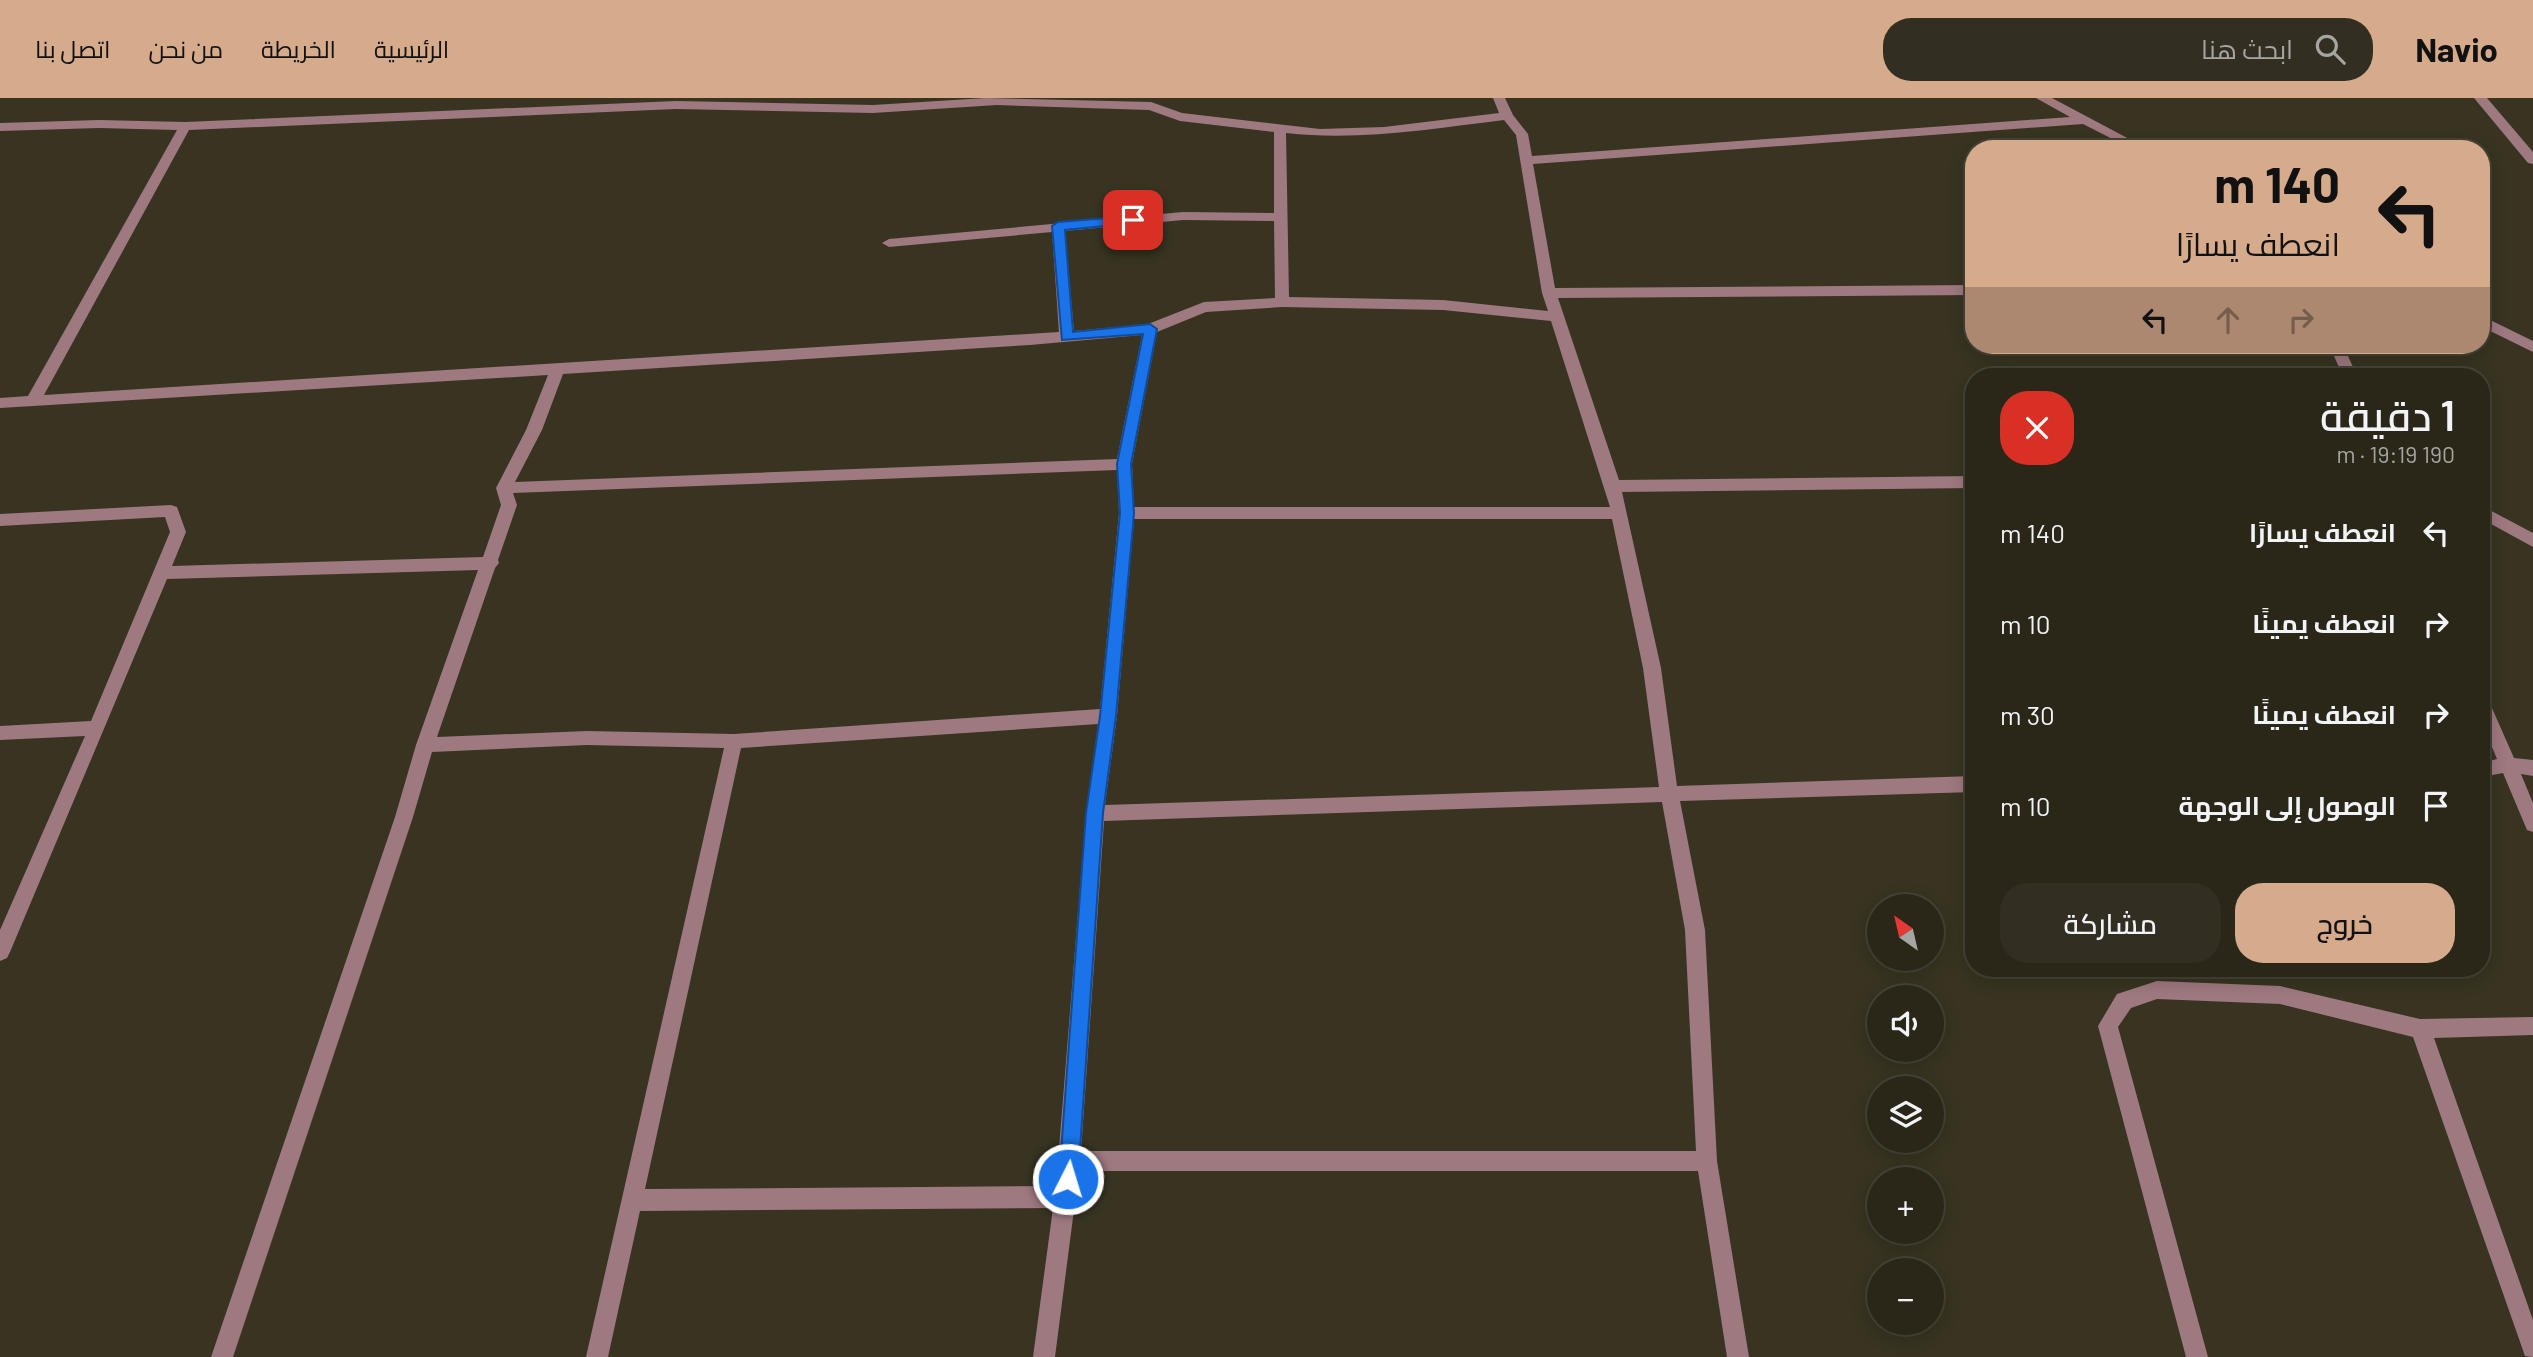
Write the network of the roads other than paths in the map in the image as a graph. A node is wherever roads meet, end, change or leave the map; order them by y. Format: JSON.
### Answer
{"nodes":[{"id":1,"x":1499,"y":98,"type":"edge"},
{"id":2,"x":2042,"y":98,"type":"edge"},
{"id":3,"x":2480,"y":98,"type":"edge"},
{"id":4,"x":1149,"y":102,"type":"edge"},
{"id":5,"x":1507,"y":116,"type":"junction"},
{"id":6,"x":2086,"y":120,"type":"junction"},
{"id":7,"x":185,"y":126,"type":"junction"},
{"id":8,"x":0,"y":127,"type":"edge"},
{"id":9,"x":1280,"y":128,"type":"junction"},
{"id":10,"x":2125,"y":140,"type":"edge"},
{"id":11,"x":1527,"y":160,"type":"junction"},
{"id":12,"x":2533,"y":160,"type":"edge"},
{"id":13,"x":1281,"y":217,"type":"junction"},
{"id":14,"x":1058,"y":226,"type":"junction"},
{"id":15,"x":889,"y":243,"type":"dead end"},
{"id":16,"x":1965,"y":290,"type":"edge"},
{"id":17,"x":1549,"y":293,"type":"junction"},
{"id":18,"x":1282,"y":302,"type":"junction"},
{"id":19,"x":1556,"y":317,"type":"junction"},
{"id":20,"x":2490,"y":325,"type":"edge"},
{"id":21,"x":1150,"y":329,"type":"junction"},
{"id":22,"x":1067,"y":337,"type":"junction"},
{"id":23,"x":2533,"y":347,"type":"edge"},
{"id":24,"x":558,"y":367,"type":"junction"},
{"id":25,"x":33,"y":401,"type":"junction"},
{"id":26,"x":0,"y":402,"type":"edge"},
{"id":27,"x":1124,"y":464,"type":"junction"},
{"id":28,"x":1965,"y":482,"type":"edge"},
{"id":29,"x":1613,"y":486,"type":"junction"},
{"id":30,"x":504,"y":488,"type":"junction"},
{"id":31,"x":1127,"y":513,"type":"junction"},
{"id":32,"x":1618,"y":513,"type":"junction"},
{"id":33,"x":2490,"y":517,"type":"edge"},
{"id":34,"x":0,"y":520,"type":"edge"},
{"id":35,"x":2533,"y":541,"type":"edge"},
{"id":36,"x":491,"y":563,"type":"junction"},
{"id":37,"x":163,"y":572,"type":"junction"},
{"id":38,"x":1108,"y":716,"type":"junction"},
{"id":39,"x":2490,"y":724,"type":"edge"},
{"id":40,"x":97,"y":728,"type":"junction"},
{"id":41,"x":0,"y":733,"type":"edge"},
{"id":42,"x":734,"y":741,"type":"junction"},
{"id":43,"x":425,"y":745,"type":"junction"},
{"id":44,"x":2507,"y":765,"type":"junction"},
{"id":45,"x":2490,"y":768,"type":"edge"},
{"id":46,"x":2533,"y":768,"type":"edge"},
{"id":47,"x":1965,"y":783,"type":"edge"},
{"id":48,"x":1669,"y":792,"type":"junction"},
{"id":49,"x":1095,"y":813,"type":"junction"},
{"id":50,"x":2533,"y":824,"type":"edge"},
{"id":51,"x":0,"y":952,"type":"edge"},
{"id":52,"x":2533,"y":1026,"type":"edge"},
{"id":53,"x":2420,"y":1029,"type":"junction"},
{"id":54,"x":1070,"y":1161,"type":"junction"},
{"id":55,"x":1707,"y":1161,"type":"junction"},
{"id":56,"x":1066,"y":1198,"type":"junction"},
{"id":57,"x":632,"y":1200,"type":"junction"},
{"id":58,"x":2533,"y":1348,"type":"edge"},
{"id":59,"x":222,"y":1357,"type":"edge"},
{"id":60,"x":597,"y":1357,"type":"edge"},
{"id":61,"x":1044,"y":1357,"type":"edge"},
{"id":62,"x":1738,"y":1357,"type":"edge"},
{"id":63,"x":2197,"y":1357,"type":"edge"}],
"edges":[{"from":1,"to":5,"type":"street"},
{"from":2,"to":6,"type":"street"},
{"from":3,"to":12,"type":"street"},
{"from":4,"to":7,"type":"street"},
{"from":4,"to":9,"type":"street"},
{"from":5,"to":9,"type":"street"},
{"from":5,"to":11,"type":"street"},
{"from":6,"to":10,"type":"street"},
{"from":6,"to":11,"type":"street"},
{"from":7,"to":8,"type":"street"},
{"from":7,"to":25,"type":"street"},
{"from":9,"to":13,"type":"street"},
{"from":11,"to":17,"type":"street"},
{"from":13,"to":14,"type":"street"},
{"from":13,"to":18,"type":"street"},
{"from":14,"to":15,"type":"street"},
{"from":14,"to":22,"type":"street"},
{"from":16,"to":17,"type":"street"},
{"from":17,"to":19,"type":"street"},
{"from":18,"to":19,"type":"street"},
{"from":18,"to":21,"type":"street"},
{"from":19,"to":29,"type":"street"},
{"from":20,"to":23,"type":"street"},
{"from":21,"to":22,"type":"street"},
{"from":21,"to":27,"type":"street"},
{"from":22,"to":24,"type":"street"},
{"from":24,"to":25,"type":"street"},
{"from":24,"to":30,"type":"street"},
{"from":25,"to":26,"type":"street"},
{"from":27,"to":30,"type":"street"},
{"from":27,"to":31,"type":"street"},
{"from":28,"to":29,"type":"street"},
{"from":29,"to":32,"type":"street"},
{"from":30,"to":36,"type":"street"},
{"from":31,"to":32,"type":"street"},
{"from":31,"to":38,"type":"street"},
{"from":32,"to":48,"type":"street"},
{"from":33,"to":35,"type":"street"},
{"from":34,"to":37,"type":"street"},
{"from":36,"to":37,"type":"street"},
{"from":36,"to":43,"type":"street"},
{"from":37,"to":40,"type":"street"},
{"from":38,"to":42,"type":"street"},
{"from":38,"to":49,"type":"street"},
{"from":39,"to":44,"type":"street"},
{"from":40,"to":41,"type":"street"},
{"from":40,"to":51,"type":"street"},
{"from":42,"to":43,"type":"street"},
{"from":42,"to":57,"type":"street"},
{"from":43,"to":59,"type":"street"},
{"from":44,"to":45,"type":"street"},
{"from":44,"to":46,"type":"street"},
{"from":44,"to":50,"type":"street"},
{"from":47,"to":48,"type":"street"},
{"from":48,"to":49,"type":"street"},
{"from":48,"to":55,"type":"street"},
{"from":49,"to":54,"type":"street"},
{"from":52,"to":53,"type":"street"},
{"from":53,"to":58,"type":"street"},
{"from":53,"to":63,"type":"street"},
{"from":54,"to":55,"type":"street"},
{"from":54,"to":56,"type":"street"},
{"from":55,"to":62,"type":"street"},
{"from":56,"to":57,"type":"street"},
{"from":56,"to":61,"type":"street"},
{"from":57,"to":60,"type":"street"}]}
